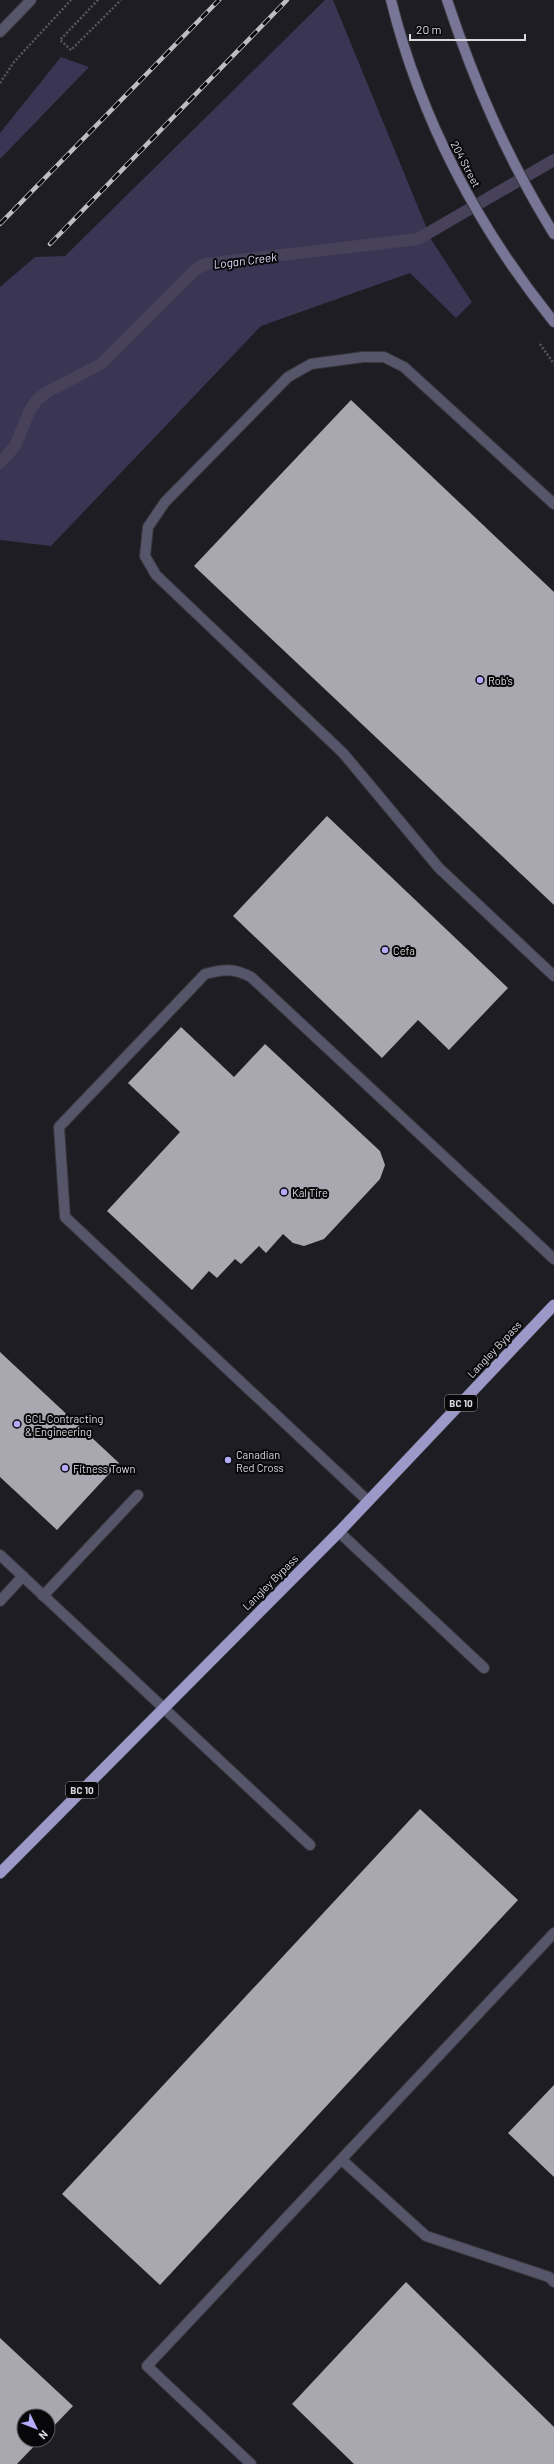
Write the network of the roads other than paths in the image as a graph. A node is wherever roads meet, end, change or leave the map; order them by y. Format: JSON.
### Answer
{"nodes":[{"id":1,"x":31,"y":0,"type":"edge"},
{"id":2,"x":391,"y":0,"type":"edge"},
{"id":3,"x":447,"y":0,"type":"edge"},
{"id":4,"x":0,"y":32,"type":"edge"},
{"id":5,"x":554,"y":234,"type":"edge"},
{"id":6,"x":554,"y":322,"type":"edge"},
{"id":7,"x":554,"y":504,"type":"edge"},
{"id":8,"x":554,"y":976,"type":"edge"},
{"id":9,"x":554,"y":1259,"type":"edge"},
{"id":10,"x":554,"y":1305,"type":"edge"},
{"id":11,"x":138,"y":1495,"type":"dead end"},
{"id":12,"x":368,"y":1501,"type":"junction"},
{"id":13,"x":338,"y":1532,"type":"junction"},
{"id":14,"x":0,"y":1555,"type":"edge"},
{"id":15,"x":23,"y":1576,"type":"junction"},
{"id":16,"x":43,"y":1596,"type":"junction"},
{"id":17,"x":0,"y":1601,"type":"edge"},
{"id":18,"x":484,"y":1668,"type":"dead end"},
{"id":19,"x":163,"y":1708,"type":"junction"},
{"id":20,"x":310,"y":1845,"type":"dead end"},
{"id":21,"x":0,"y":1873,"type":"edge"},
{"id":22,"x":554,"y":1933,"type":"edge"},
{"id":23,"x":342,"y":2160,"type":"junction"},
{"id":24,"x":554,"y":2282,"type":"edge"},
{"id":25,"x":251,"y":2464,"type":"edge"}],
"edges":[{"from":1,"to":4,"type":"street"},
{"from":2,"to":6,"type":"main road","name":"204 Street"},
{"from":3,"to":5,"type":"main road"},
{"from":7,"to":8,"type":"street"},
{"from":9,"to":12,"type":"street"},
{"from":10,"to":12,"type":"highway","name":"Langley Bypass","number":"BC 10"},
{"from":11,"to":16,"type":"street"},
{"from":12,"to":13,"type":"highway","name":"Langley Bypass","number":"BC 10"},
{"from":13,"to":18,"type":"street"},
{"from":13,"to":19,"type":"highway","name":"Langley Bypass","number":"BC 10"},
{"from":14,"to":15,"type":"street"},
{"from":15,"to":16,"type":"street"},
{"from":15,"to":17,"type":"street"},
{"from":16,"to":19,"type":"street"},
{"from":19,"to":20,"type":"street"},
{"from":19,"to":21,"type":"highway","name":"Langley Bypass","number":"BC 10"},
{"from":22,"to":23,"type":"street"},
{"from":23,"to":24,"type":"street"},
{"from":23,"to":25,"type":"street"}]}
